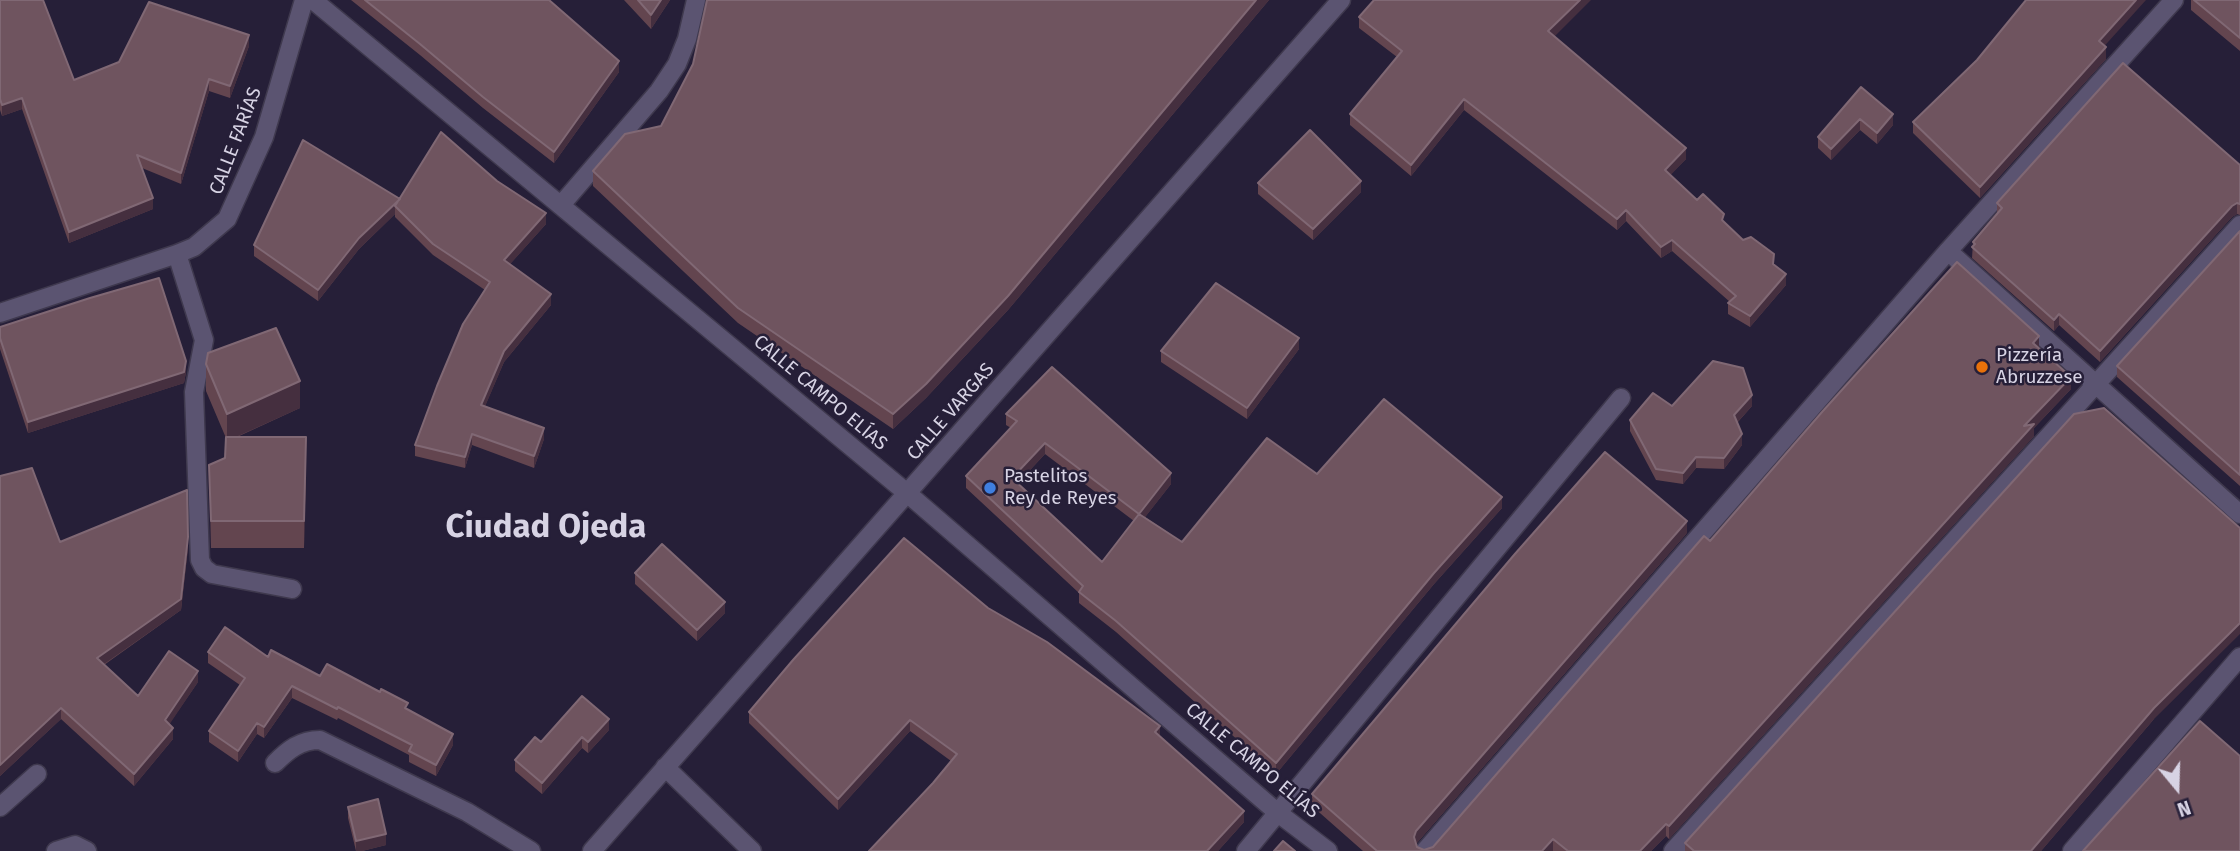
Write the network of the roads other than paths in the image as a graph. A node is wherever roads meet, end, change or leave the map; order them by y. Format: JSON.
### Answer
{"nodes":[{"id":1,"x":304,"y":0,"type":"edge"},
{"id":2,"x":313,"y":0,"type":"edge"},
{"id":3,"x":696,"y":0,"type":"edge"},
{"id":4,"x":1341,"y":0,"type":"edge"},
{"id":5,"x":2174,"y":0,"type":"edge"},
{"id":6,"x":561,"y":205,"type":"junction"},
{"id":7,"x":2240,"y":225,"type":"edge"},
{"id":8,"x":1948,"y":251,"type":"junction"},
{"id":9,"x":177,"y":254,"type":"junction"},
{"id":10,"x":0,"y":313,"type":"edge"},
{"id":11,"x":2097,"y":385,"type":"junction"},
{"id":12,"x":1621,"y":398,"type":"dead end"},
{"id":13,"x":907,"y":493,"type":"junction"},
{"id":14,"x":2240,"y":514,"type":"edge"},
{"id":15,"x":292,"y":589,"type":"dead end"},
{"id":16,"x":2240,"y":657,"type":"edge"},
{"id":17,"x":275,"y":763,"type":"dead end"},
{"id":18,"x":665,"y":767,"type":"junction"},
{"id":19,"x":37,"y":775,"type":"dead end"},
{"id":20,"x":0,"y":807,"type":"edge"},
{"id":21,"x":1278,"y":813,"type":"junction"},
{"id":22,"x":56,"y":851,"type":"edge"},
{"id":23,"x":87,"y":851,"type":"edge"},
{"id":24,"x":531,"y":851,"type":"edge"},
{"id":25,"x":592,"y":851,"type":"edge"},
{"id":26,"x":752,"y":851,"type":"edge"},
{"id":27,"x":1246,"y":851,"type":"edge"},
{"id":28,"x":1328,"y":851,"type":"edge"},
{"id":29,"x":1425,"y":851,"type":"edge"},
{"id":30,"x":1673,"y":851,"type":"edge"},
{"id":31,"x":2072,"y":851,"type":"edge"}],
"edges":[{"from":1,"to":9,"type":"street","name":"CALLE FARÍAS"},
{"from":2,"to":6,"type":"street","name":"CALLE CAMPO ELÍAS"},
{"from":3,"to":6,"type":"street"},
{"from":4,"to":13,"type":"street","name":"CALLE VARGAS"},
{"from":5,"to":8,"type":"street"},
{"from":6,"to":13,"type":"street","name":"CALLE CAMPO ELÍAS"},
{"from":7,"to":11,"type":"street"},
{"from":8,"to":11,"type":"street"},
{"from":8,"to":29,"type":"street"},
{"from":9,"to":10,"type":"street","name":"CALLE FARÍAS"},
{"from":9,"to":15,"type":"street"},
{"from":11,"to":14,"type":"street"},
{"from":11,"to":30,"type":"street"},
{"from":12,"to":21,"type":"street"},
{"from":13,"to":18,"type":"street","name":"CALLE VARGAS"},
{"from":13,"to":21,"type":"street","name":"CALLE CAMPO ELÍAS"},
{"from":16,"to":31,"type":"street"},
{"from":17,"to":24,"type":"street"},
{"from":18,"to":25,"type":"street","name":"CALLE VARGAS"},
{"from":18,"to":26,"type":"street"},
{"from":19,"to":20,"type":"street"},
{"from":21,"to":27,"type":"street"},
{"from":21,"to":28,"type":"street","name":"CALLE CAMPO ELÍAS"},
{"from":22,"to":23,"type":"street"}]}
